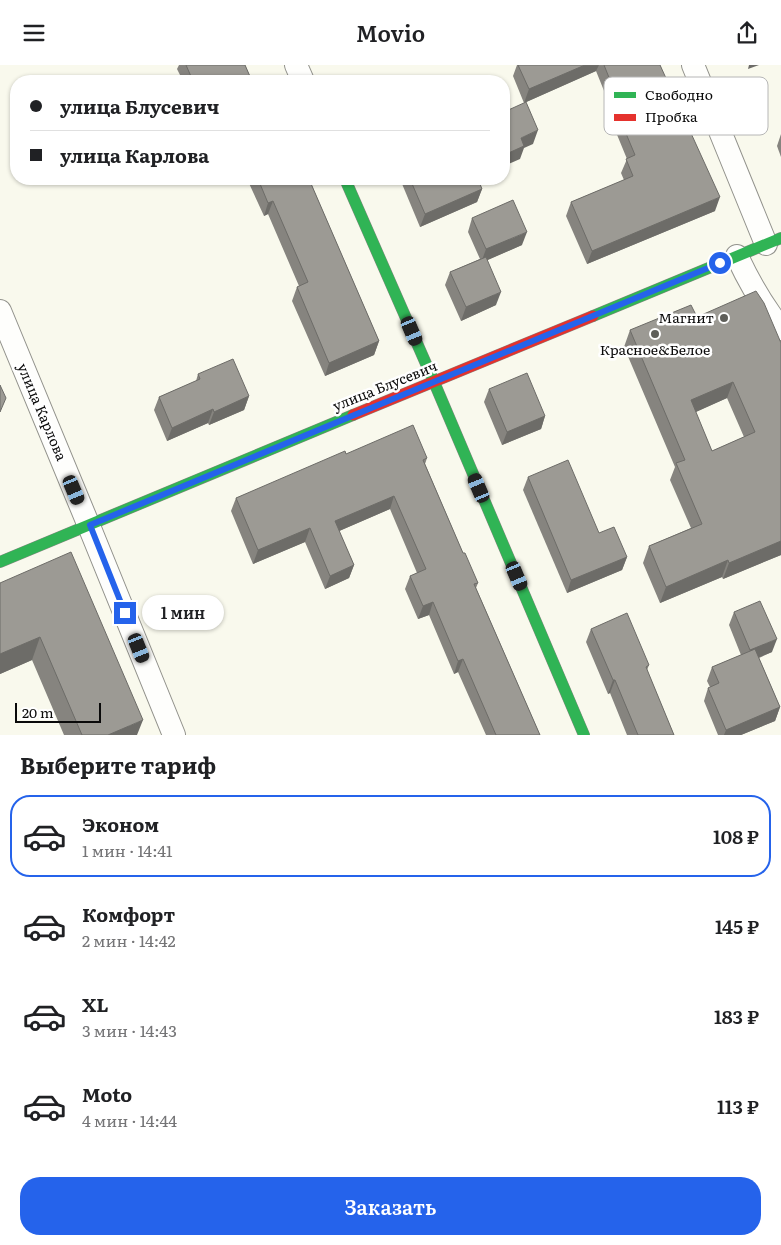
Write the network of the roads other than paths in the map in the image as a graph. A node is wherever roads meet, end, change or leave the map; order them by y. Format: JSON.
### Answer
{"nodes":[{"id":1,"x":693,"y":65,"type":"edge"},
{"id":2,"x":699,"y":77,"type":"edge"},
{"id":3,"x":725,"y":135,"type":"edge"},
{"id":4,"x":348,"y":185,"type":"edge"},
{"id":5,"x":774,"y":241,"type":"edge"},
{"id":6,"x":737,"y":256,"type":"junction"},
{"id":7,"x":0,"y":311,"type":"edge"},
{"id":8,"x":781,"y":329,"type":"edge"},
{"id":9,"x":434,"y":382,"type":"junction"},
{"id":10,"x":90,"y":525,"type":"junction"},
{"id":11,"x":0,"y":563,"type":"edge"},
{"id":12,"x":174,"y":735,"type":"edge"},
{"id":13,"x":584,"y":735,"type":"edge"}],
"edges":[{"from":1,"to":2,"type":"street"},
{"from":3,"to":5,"type":"street"},
{"from":4,"to":9,"type":"main road"},
{"from":5,"to":6,"type":"main road","name":"улица Блусевич"},
{"from":6,"to":8,"type":"street"},
{"from":6,"to":9,"type":"main road","name":"улица Блусевич"},
{"from":7,"to":10,"type":"street","name":"улица Карлова"},
{"from":9,"to":10,"type":"main road","name":"улица Блусевич"},
{"from":9,"to":13,"type":"main road"},
{"from":10,"to":11,"type":"main road","name":"улица Блусевич"},
{"from":10,"to":12,"type":"street","name":"улица Карлова"}]}
